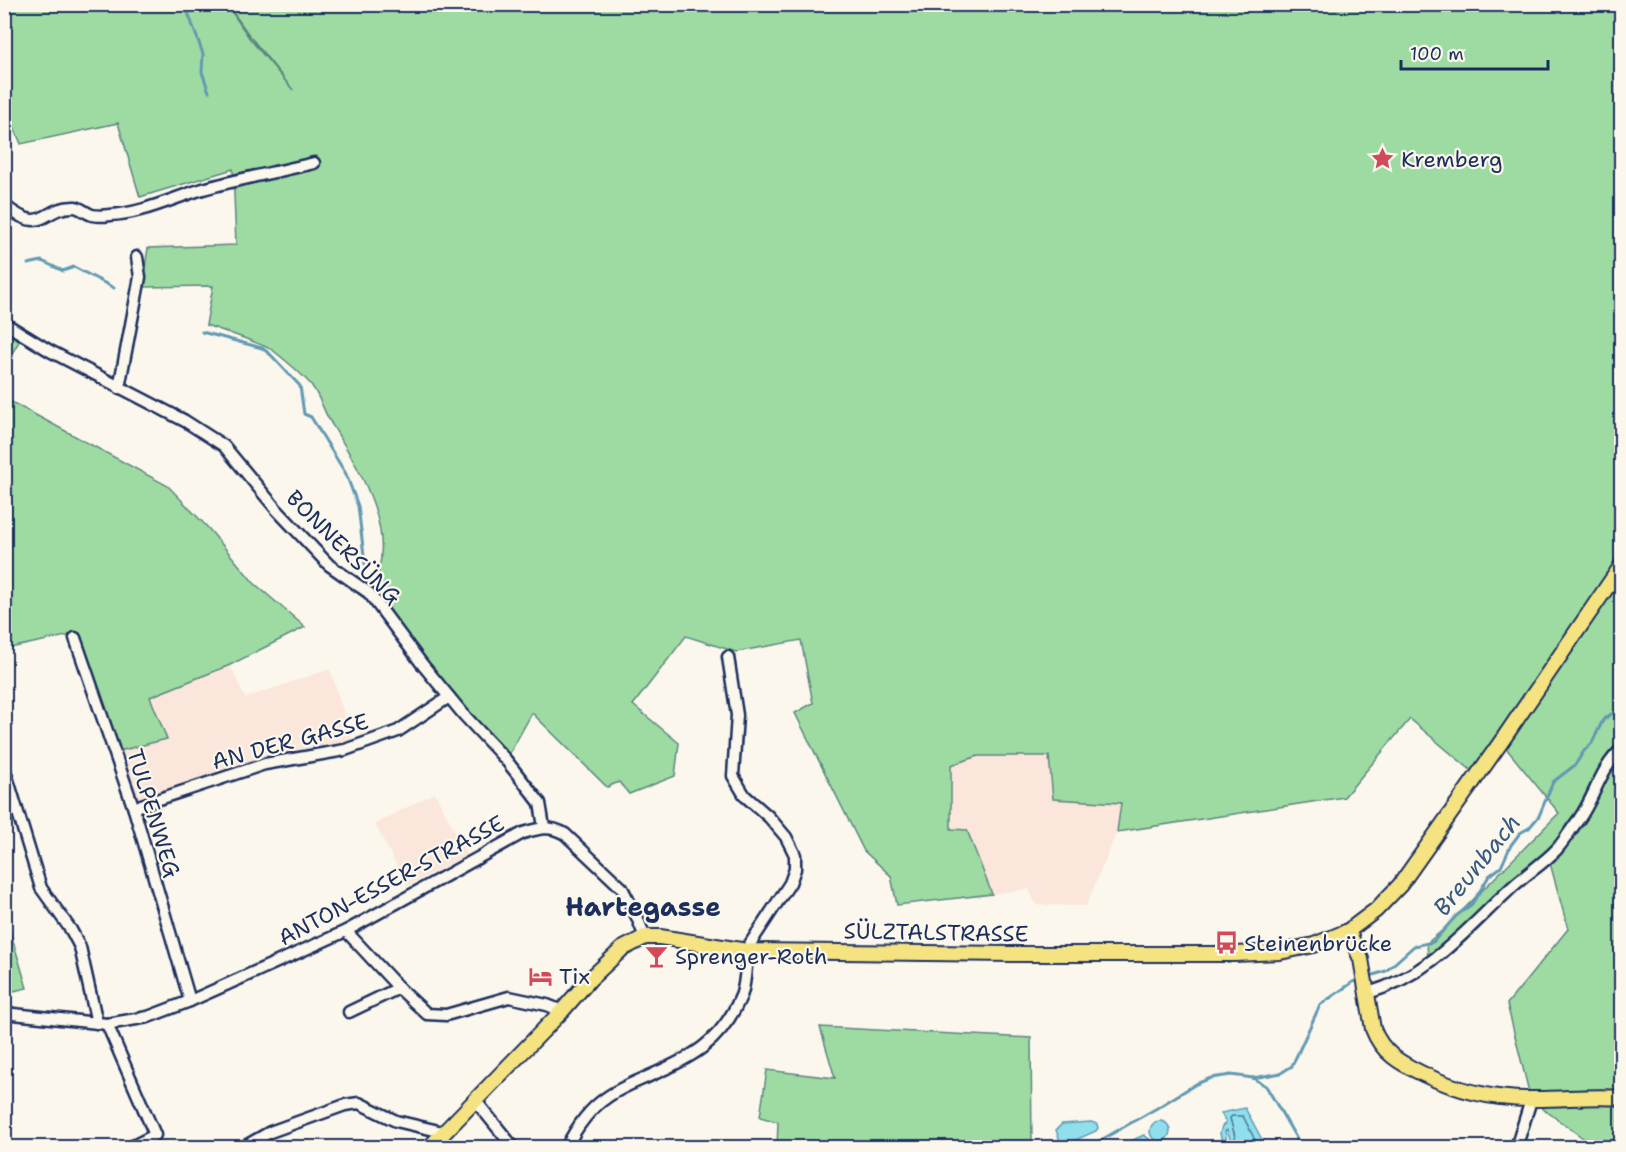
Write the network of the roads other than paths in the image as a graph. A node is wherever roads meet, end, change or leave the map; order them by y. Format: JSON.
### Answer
{"nodes":[{"id":1,"x":314,"y":163,"type":"dead end"},
{"id":2,"x":4,"y":205,"type":"edge"},
{"id":3,"x":137,"y":257,"type":"dead end"},
{"id":4,"x":4,"y":323,"type":"edge"},
{"id":5,"x":120,"y":388,"type":"junction"},
{"id":6,"x":1622,"y":565,"type":"edge"},
{"id":7,"x":75,"y":638,"type":"dead end"},
{"id":8,"x":728,"y":657,"type":"dead end"},
{"id":9,"x":450,"y":697,"type":"junction"},
{"id":10,"x":1622,"y":749,"type":"edge"},
{"id":11,"x":4,"y":767,"type":"edge"},
{"id":12,"x":134,"y":809,"type":"junction"},
{"id":13,"x":544,"y":827,"type":"junction"},
{"id":14,"x":346,"y":931,"type":"junction"},
{"id":15,"x":1348,"y":931,"type":"junction"},
{"id":16,"x":645,"y":937,"type":"junction"},
{"id":17,"x":746,"y":950,"type":"junction"},
{"id":18,"x":399,"y":988,"type":"junction"},
{"id":19,"x":1367,"y":989,"type":"junction"},
{"id":20,"x":190,"y":1001,"type":"junction"},
{"id":21,"x":562,"y":1011,"type":"junction"},
{"id":22,"x":349,"y":1012,"type":"dead end"},
{"id":23,"x":4,"y":1013,"type":"edge"},
{"id":24,"x":102,"y":1024,"type":"junction"},
{"id":25,"x":1622,"y":1098,"type":"edge"},
{"id":26,"x":475,"y":1100,"type":"junction"},
{"id":27,"x":1531,"y":1100,"type":"junction"},
{"id":28,"x":443,"y":1132,"type":"junction"},
{"id":29,"x":129,"y":1148,"type":"edge"},
{"id":30,"x":242,"y":1148,"type":"edge"},
{"id":31,"x":429,"y":1148,"type":"edge"},
{"id":32,"x":514,"y":1148,"type":"edge"},
{"id":33,"x":566,"y":1148,"type":"edge"},
{"id":34,"x":1516,"y":1148,"type":"edge"}],
"edges":[{"from":1,"to":2,"type":"street"},
{"from":3,"to":5,"type":"street"},
{"from":4,"to":5,"type":"street","name":"BONNERSÜNG"},
{"from":5,"to":9,"type":"street","name":"BONNERSÜNG"},
{"from":6,"to":15,"type":"main road"},
{"from":7,"to":12,"type":"street","name":"TULPENWEG"},
{"from":8,"to":17,"type":"street"},
{"from":9,"to":12,"type":"street","name":"AN DER GASSE"},
{"from":9,"to":13,"type":"street","name":"BONNERSÜNG"},
{"from":10,"to":19,"type":"street"},
{"from":11,"to":24,"type":"street"},
{"from":12,"to":20,"type":"street","name":"TULPENWEG"},
{"from":13,"to":14,"type":"street","name":"ANTON-ESSER-STRASSE"},
{"from":13,"to":16,"type":"street"},
{"from":14,"to":18,"type":"street"},
{"from":14,"to":20,"type":"street","name":"ANTON-ESSER-STRASSE"},
{"from":15,"to":17,"type":"main road","name":"SÜLZTALSTRASSE"},
{"from":15,"to":19,"type":"main road"},
{"from":16,"to":17,"type":"main road","name":"SÜLZTALSTRASSE"},
{"from":16,"to":21,"type":"main road"},
{"from":17,"to":33,"type":"street"},
{"from":18,"to":21,"type":"street"},
{"from":18,"to":22,"type":"street"},
{"from":19,"to":27,"type":"main road"},
{"from":20,"to":24,"type":"street","name":"ANTON-ESSER-STRASSE"},
{"from":21,"to":26,"type":"main road"},
{"from":23,"to":24,"type":"street","name":"ANTON-ESSER-STRASSE"},
{"from":24,"to":29,"type":"street"},
{"from":25,"to":27,"type":"main road"},
{"from":26,"to":28,"type":"main road"},
{"from":26,"to":32,"type":"street"},
{"from":27,"to":34,"type":"street"},
{"from":28,"to":30,"type":"street"},
{"from":28,"to":31,"type":"main road"}]}
